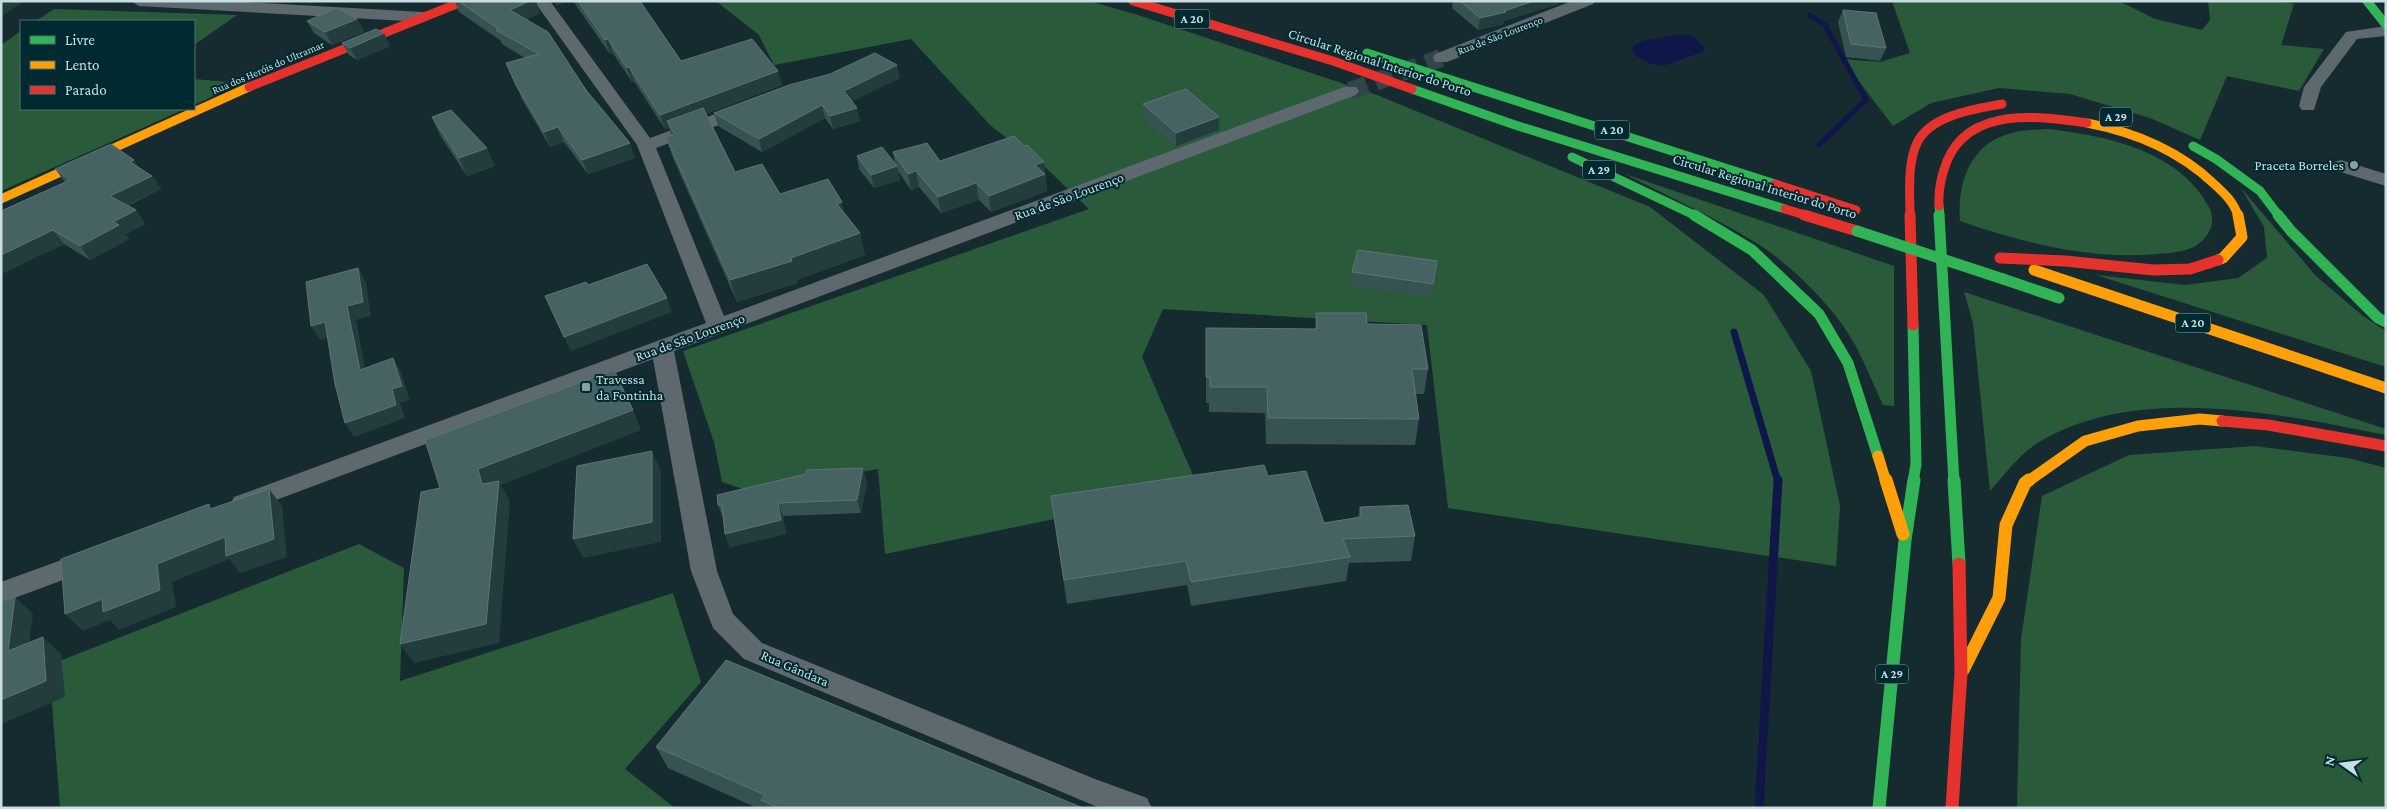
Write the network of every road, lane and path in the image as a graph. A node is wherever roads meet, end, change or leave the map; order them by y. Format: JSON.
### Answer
{"nodes":[{"id":1,"x":139,"y":1,"type":"edge"},
{"id":2,"x":464,"y":1,"type":"edge"},
{"id":3,"x":542,"y":1,"type":"edge"},
{"id":4,"x":1133,"y":1,"type":"edge"},
{"id":5,"x":1587,"y":1,"type":"edge"},
{"id":6,"x":2367,"y":1,"type":"edge"},
{"id":7,"x":229,"y":4,"type":"edge"},
{"id":8,"x":423,"y":17,"type":"junction"},
{"id":9,"x":2386,"y":25,"type":"edge"},
{"id":10,"x":2386,"y":31,"type":"edge"},
{"id":11,"x":1354,"y":49,"type":"dead end"},
{"id":12,"x":1441,"y":58,"type":"tunnel mouth"},
{"id":13,"x":1350,"y":91,"type":"tunnel mouth"},
{"id":14,"x":760,"y":103,"type":"edge"},
{"id":15,"x":2018,"y":103,"type":"dead end"},
{"id":16,"x":2308,"y":106,"type":"dead end"},
{"id":17,"x":1515,"y":124,"type":"junction"},
{"id":18,"x":2182,"y":139,"type":"dead end"},
{"id":19,"x":646,"y":146,"type":"junction"},
{"id":20,"x":2341,"y":166,"type":"dead end"},
{"id":21,"x":2386,"y":180,"type":"edge"},
{"id":22,"x":1,"y":199,"type":"edge"},
{"id":23,"x":1860,"y":212,"type":"dead end"},
{"id":24,"x":1901,"y":225,"type":"dead end"},
{"id":25,"x":1955,"y":243,"type":"dead end"},
{"id":26,"x":1996,"y":257,"type":"joint"},
{"id":27,"x":2069,"y":301,"type":"dead end"},
{"id":28,"x":2386,"y":322,"type":"edge"},
{"id":29,"x":718,"y":326,"type":"junction"},
{"id":30,"x":662,"y":346,"type":"junction"},
{"id":31,"x":2386,"y":388,"type":"edge"},
{"id":32,"x":2386,"y":446,"type":"edge"},
{"id":33,"x":225,"y":510,"type":"edge"},
{"id":34,"x":1905,"y":540,"type":"junction"},
{"id":35,"x":104,"y":555,"type":"edge"},
{"id":36,"x":1,"y":593,"type":"edge"},
{"id":37,"x":1961,"y":673,"type":"junction"},
{"id":38,"x":1137,"y":808,"type":"edge"},
{"id":39,"x":1879,"y":808,"type":"edge"},
{"id":40,"x":1952,"y":808,"type":"edge"}],
"edges":[{"from":1,"to":7,"type":"street"},
{"from":2,"to":8,"type":"main road","name":"Rua dos Heróis do Ultramar"},
{"from":3,"to":19,"type":"street"},
{"from":4,"to":17,"type":"main road","name":"Circular Regional Interior do Porto","number":"A 20"},
{"from":5,"to":12,"type":"street","name":"Rua de São Lourenço"},
{"from":6,"to":9,"type":"main road"},
{"from":7,"to":8,"type":"street"},
{"from":8,"to":22,"type":"main road","name":"Rua dos Heróis do Ultramar"},
{"from":10,"to":16,"type":"street"},
{"from":11,"to":23,"type":"main road","name":"Circular Regional Interior do Porto","number":"A 20"},
{"from":13,"to":29,"type":"street","name":"Rua de São Lourenço"},
{"from":14,"to":19,"type":"street"},
{"from":15,"to":34,"type":"main road","number":"A 29"},
{"from":17,"to":27,"type":"main road","name":"Circular Regional Interior do Porto","number":"A 20","bridge":true},
{"from":17,"to":34,"type":"main road","number":"A 29"},
{"from":18,"to":28,"type":"main road"},
{"from":19,"to":29,"type":"street"},
{"from":20,"to":21,"type":"street"},
{"from":24,"to":25,"type":"main road"},
{"from":26,"to":31,"type":"main road","number":"A 20"},
{"from":26,"to":37,"type":"main road","number":"A 29"},
{"from":29,"to":30,"type":"street","name":"Rua de São Lourenço"},
{"from":30,"to":33,"type":"street","name":"Rua de São Lourenço"},
{"from":30,"to":38,"type":"street","name":"Rua Gândara"},
{"from":32,"to":37,"type":"main road","number":"A 29"},
{"from":34,"to":39,"type":"main road","number":"A 29"},
{"from":35,"to":36,"type":"street"},
{"from":37,"to":40,"type":"main road","number":"A 29"}]}
